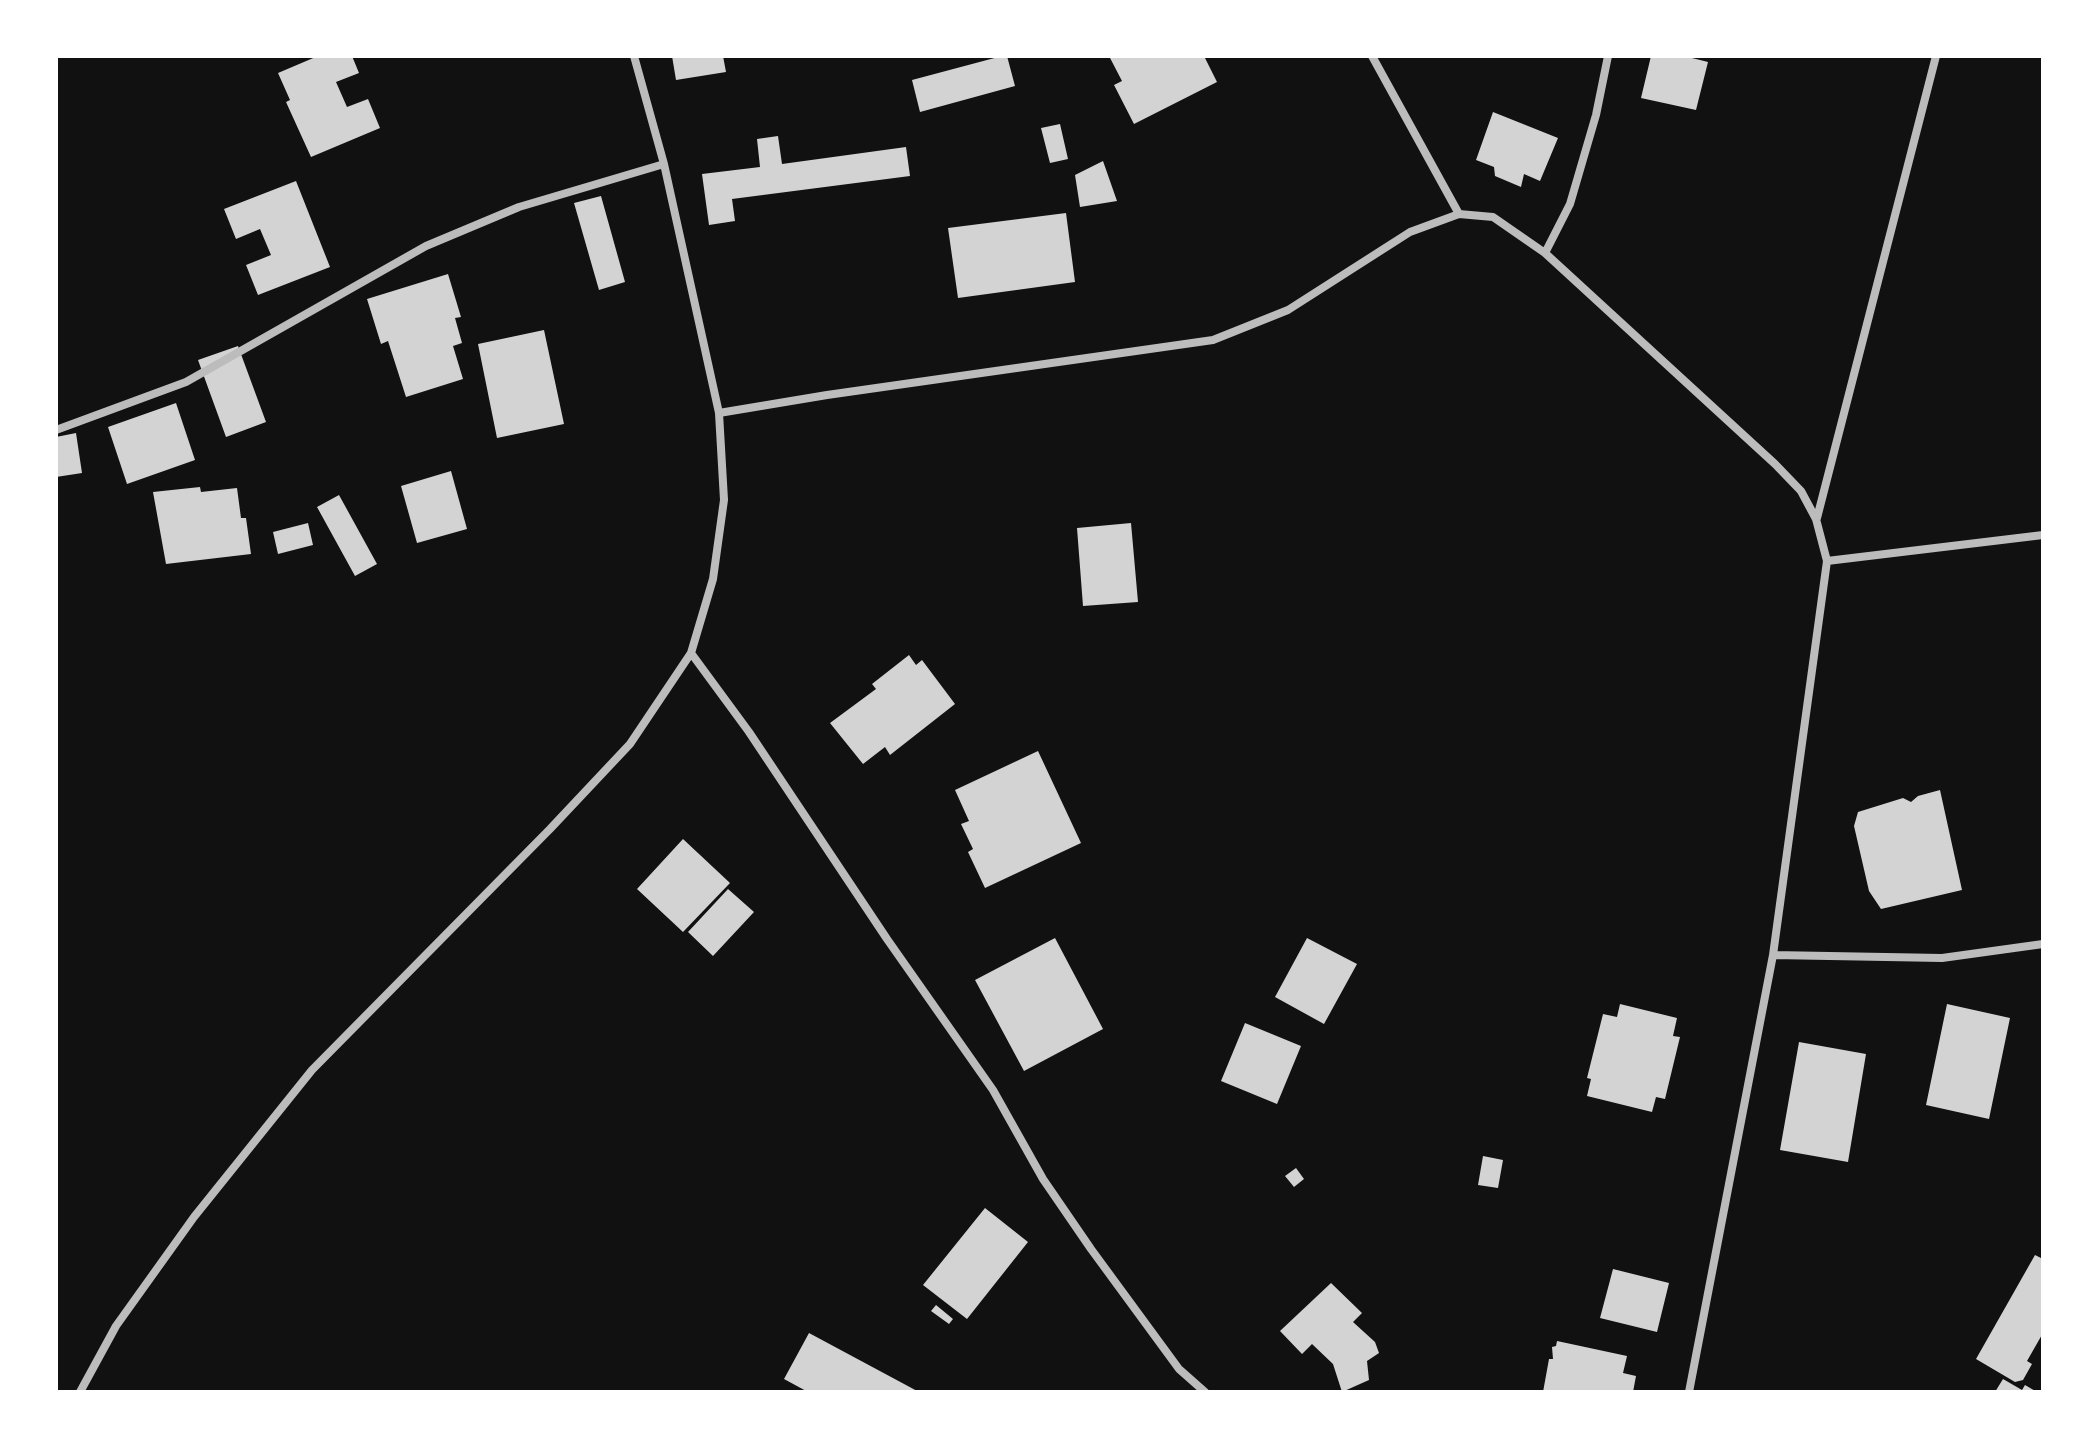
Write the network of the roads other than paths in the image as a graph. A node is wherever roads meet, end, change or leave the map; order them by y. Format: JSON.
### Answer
{"nodes":[{"id":1,"x":634,"y":56,"type":"edge"},
{"id":2,"x":1372,"y":56,"type":"edge"},
{"id":3,"x":1608,"y":56,"type":"edge"},
{"id":4,"x":1936,"y":56,"type":"edge"},
{"id":5,"x":664,"y":164,"type":"junction"},
{"id":6,"x":1459,"y":214,"type":"junction"},
{"id":7,"x":1545,"y":253,"type":"junction"},
{"id":8,"x":719,"y":413,"type":"junction"},
{"id":9,"x":56,"y":430,"type":"edge"},
{"id":10,"x":1816,"y":519,"type":"junction"},
{"id":11,"x":2043,"y":535,"type":"edge"},
{"id":12,"x":1827,"y":561,"type":"junction"},
{"id":13,"x":691,"y":653,"type":"junction"},
{"id":14,"x":2043,"y":944,"type":"edge"},
{"id":15,"x":1773,"y":955,"type":"junction"},
{"id":16,"x":80,"y":1392,"type":"edge"},
{"id":17,"x":1205,"y":1392,"type":"edge"},
{"id":18,"x":1689,"y":1392,"type":"edge"}],
"edges":[{"from":1,"to":5,"type":"street"},
{"from":2,"to":6,"type":"street"},
{"from":3,"to":7,"type":"street"},
{"from":4,"to":10,"type":"street"},
{"from":5,"to":8,"type":"street"},
{"from":5,"to":9,"type":"street"},
{"from":6,"to":7,"type":"street"},
{"from":6,"to":8,"type":"street"},
{"from":7,"to":10,"type":"street"},
{"from":8,"to":13,"type":"street"},
{"from":10,"to":12,"type":"street"},
{"from":11,"to":12,"type":"street"},
{"from":12,"to":15,"type":"street"},
{"from":13,"to":16,"type":"street"},
{"from":13,"to":17,"type":"street"},
{"from":14,"to":15,"type":"street"},
{"from":15,"to":18,"type":"street"}]}
